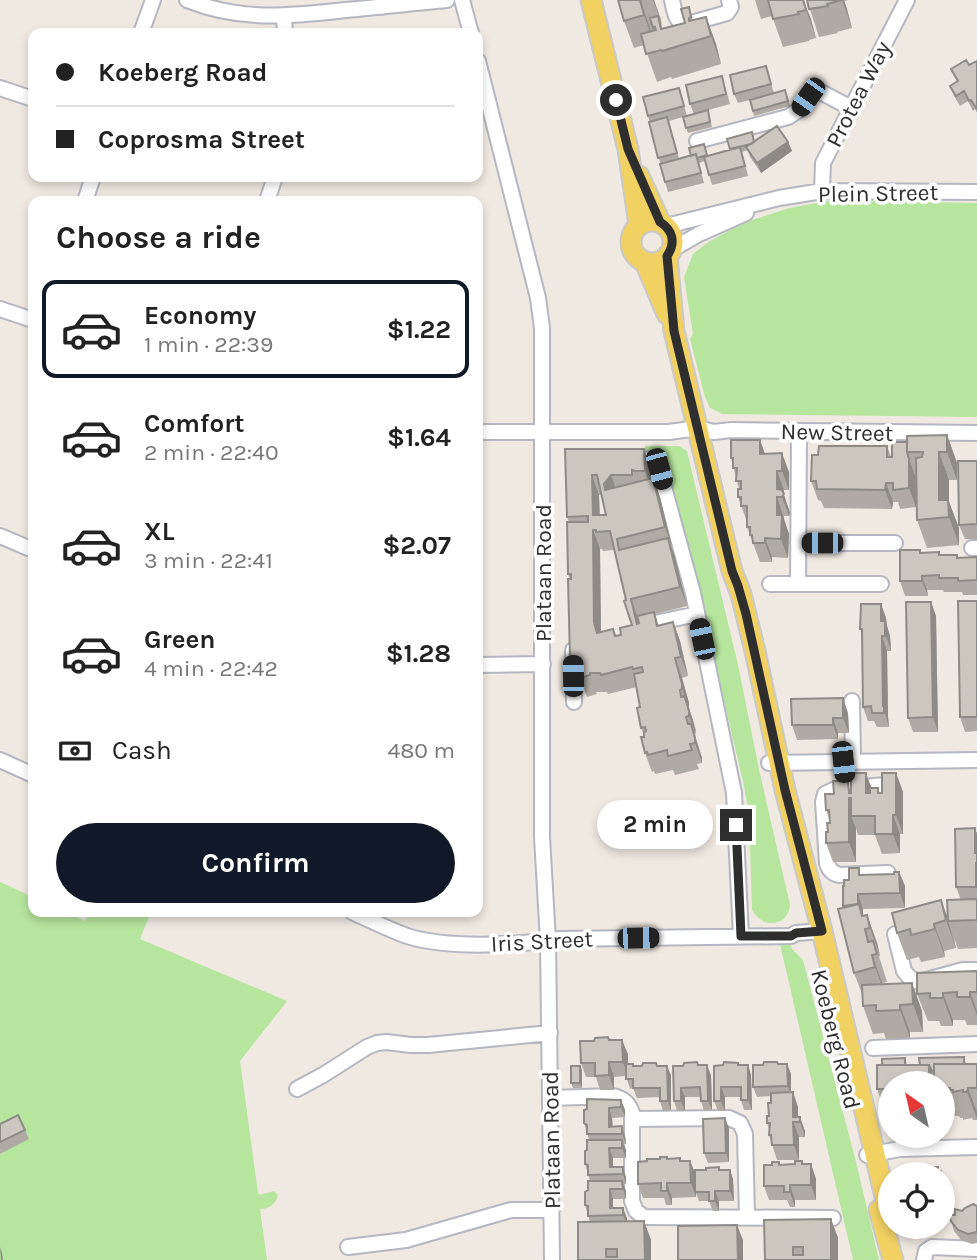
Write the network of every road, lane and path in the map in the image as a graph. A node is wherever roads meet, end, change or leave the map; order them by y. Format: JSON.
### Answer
{"nodes":[{"id":1,"x":153,"y":0,"type":"edge"},
{"id":2,"x":187,"y":0,"type":"edge"},
{"id":3,"x":447,"y":0,"type":"edge"},
{"id":4,"x":462,"y":0,"type":"edge"},
{"id":5,"x":591,"y":0,"type":"edge"},
{"id":6,"x":671,"y":0,"type":"edge"},
{"id":7,"x":729,"y":0,"type":"edge"},
{"id":8,"x":907,"y":0,"type":"edge"},
{"id":9,"x":284,"y":17,"type":"junction"},
{"id":10,"x":143,"y":28,"type":"edge"},
{"id":11,"x":285,"y":28,"type":"edge"},
{"id":12,"x":470,"y":28,"type":"edge"},
{"id":13,"x":483,"y":81,"type":"edge"},
{"id":14,"x":0,"y":88,"type":"edge"},
{"id":15,"x":28,"y":97,"type":"edge"},
{"id":16,"x":851,"y":108,"type":"junction"},
{"id":17,"x":697,"y":141,"type":"dead end"},
{"id":18,"x":628,"y":149,"type":"junction"},
{"id":19,"x":822,"y":191,"type":"junction"},
{"id":20,"x":977,"y":192,"type":"edge"},
{"id":21,"x":779,"y":198,"type":"junction"},
{"id":22,"x":663,"y":224,"type":"junction"},
{"id":23,"x":639,"y":225,"type":"junction"},
{"id":24,"x":669,"y":253,"type":"junction"},
{"id":25,"x":645,"y":262,"type":"junction"},
{"id":26,"x":0,"y":309,"type":"edge"},
{"id":27,"x":28,"y":318,"type":"edge"},
{"id":28,"x":674,"y":331,"type":"junction"},
{"id":29,"x":698,"y":428,"type":"junction"},
{"id":30,"x":799,"y":431,"type":"junction"},
{"id":31,"x":483,"y":432,"type":"edge"},
{"id":32,"x":542,"y":433,"type":"junction"},
{"id":33,"x":977,"y":433,"type":"edge"},
{"id":34,"x":612,"y":459,"type":"edge"},
{"id":35,"x":0,"y":536,"type":"edge"},
{"id":36,"x":798,"y":543,"type":"junction"},
{"id":37,"x":895,"y":543,"type":"dead end"},
{"id":38,"x":28,"y":548,"type":"edge"},
{"id":39,"x":770,"y":583,"type":"dead end"},
{"id":40,"x":798,"y":584,"type":"junction"},
{"id":41,"x":881,"y":584,"type":"dead end"},
{"id":42,"x":697,"y":614,"type":"junction"},
{"id":43,"x":650,"y":624,"type":"edge"},
{"id":44,"x":573,"y":637,"type":"edge"},
{"id":45,"x":543,"y":664,"type":"junction"},
{"id":46,"x":483,"y":665,"type":"edge"},
{"id":47,"x":852,"y":701,"type":"dead end"},
{"id":48,"x":574,"y":702,"type":"dead end"},
{"id":49,"x":0,"y":760,"type":"edge"},
{"id":50,"x":977,"y":760,"type":"edge"},
{"id":51,"x":848,"y":762,"type":"junction"},
{"id":52,"x":774,"y":763,"type":"junction"},
{"id":53,"x":28,"y":773,"type":"edge"},
{"id":54,"x":885,"y":785,"type":"edge"},
{"id":55,"x":846,"y":789,"type":"junction"},
{"id":56,"x":888,"y":873,"type":"edge"},
{"id":57,"x":363,"y":917,"type":"edge"},
{"id":58,"x":816,"y":931,"type":"junction"},
{"id":59,"x":895,"y":933,"type":"edge"},
{"id":60,"x":741,"y":936,"type":"junction"},
{"id":61,"x":548,"y":941,"type":"junction"},
{"id":62,"x":977,"y":970,"type":"edge"},
{"id":63,"x":550,"y":1034,"type":"junction"},
{"id":64,"x":977,"y":1044,"type":"edge"},
{"id":65,"x":873,"y":1048,"type":"dead end"},
{"id":66,"x":297,"y":1088,"type":"dead end"},
{"id":67,"x":551,"y":1098,"type":"junction"},
{"id":68,"x":632,"y":1119,"type":"junction"},
{"id":69,"x":977,"y":1147,"type":"edge"},
{"id":70,"x":870,"y":1154,"type":"junction"},
{"id":71,"x":878,"y":1181,"type":"edge"},
{"id":72,"x":552,"y":1210,"type":"junction"},
{"id":73,"x":747,"y":1217,"type":"junction"},
{"id":74,"x":833,"y":1217,"type":"edge"},
{"id":75,"x":895,"y":1239,"type":"edge"},
{"id":76,"x":348,"y":1247,"type":"dead end"},
{"id":77,"x":977,"y":1248,"type":"edge"},
{"id":78,"x":552,"y":1260,"type":"edge"},
{"id":79,"x":893,"y":1260,"type":"edge"},
{"id":80,"x":900,"y":1260,"type":"edge"},
{"id":81,"x":925,"y":1260,"type":"edge"}],
"edges":[{"from":1,"to":10,"type":"street"},
{"from":2,"to":9,"type":"street"},
{"from":3,"to":9,"type":"street"},
{"from":4,"to":12,"type":"street"},
{"from":5,"to":18,"type":"main road"},
{"from":6,"to":7,"type":"street"},
{"from":8,"to":16,"type":"street","name":"Protea Way"},
{"from":9,"to":11,"type":"street"},
{"from":13,"to":32,"type":"street","name":"Plataan Road"},
{"from":14,"to":15,"type":"street"},
{"from":16,"to":17,"type":"street"},
{"from":16,"to":19,"type":"street","name":"Protea Way"},
{"from":18,"to":22,"type":"main road"},
{"from":18,"to":23,"type":"main road"},
{"from":19,"to":20,"type":"street","name":"Plein Street"},
{"from":19,"to":21,"type":"street","name":"Plein Street"},
{"from":21,"to":22,"type":"street","name":"Plein Street"},
{"from":21,"to":24,"type":"street","name":"Plein Street"},
{"from":22,"to":23,"type":"main road"},
{"from":22,"to":24,"type":"main road"},
{"from":23,"to":25,"type":"main road"},
{"from":24,"to":25,"type":"main road"},
{"from":24,"to":28,"type":"main road","name":"Koeberg Road"},
{"from":25,"to":28,"type":"main road","name":"Koeberg Road"},
{"from":26,"to":27,"type":"street"},
{"from":28,"to":29,"type":"main road","name":"Koeberg Road"},
{"from":29,"to":30,"type":"street","name":"New Street"},
{"from":29,"to":32,"type":"street","name":"New Street"},
{"from":29,"to":52,"type":"main road","name":"Koeberg Road"},
{"from":30,"to":33,"type":"street","name":"New Street"},
{"from":30,"to":36,"type":"street"},
{"from":31,"to":32,"type":"street","name":"New Street"},
{"from":32,"to":45,"type":"street","name":"Plataan Road"},
{"from":34,"to":42,"type":"street"},
{"from":35,"to":38,"type":"street"},
{"from":36,"to":37,"type":"street"},
{"from":36,"to":40,"type":"street"},
{"from":39,"to":40,"type":"street"},
{"from":40,"to":41,"type":"street"},
{"from":42,"to":43,"type":"street"},
{"from":42,"to":60,"type":"street"},
{"from":44,"to":48,"type":"street"},
{"from":45,"to":46,"type":"street"},
{"from":45,"to":61,"type":"street","name":"Plataan Road"},
{"from":47,"to":51,"type":"street"},
{"from":49,"to":53,"type":"street"},
{"from":50,"to":51,"type":"street"},
{"from":51,"to":52,"type":"street"},
{"from":51,"to":55,"type":"street"},
{"from":52,"to":58,"type":"main road","name":"Koeberg Road"},
{"from":54,"to":55,"type":"street"},
{"from":55,"to":56,"type":"street"},
{"from":57,"to":61,"type":"street","name":"Iris Street"},
{"from":58,"to":60,"type":"street","name":"Iris Street"},
{"from":58,"to":70,"type":"main road","name":"Koeberg Road"},
{"from":59,"to":62,"type":"street"},
{"from":60,"to":61,"type":"street","name":"Iris Street"},
{"from":61,"to":63,"type":"street","name":"Plataan Road"},
{"from":63,"to":66,"type":"street"},
{"from":63,"to":67,"type":"street","name":"Plataan Road"},
{"from":64,"to":65,"type":"street"},
{"from":67,"to":68,"type":"street"},
{"from":67,"to":72,"type":"street","name":"Plataan Road"},
{"from":68,"to":73,"type":"street"},
{"from":68,"to":73,"type":"street"},
{"from":69,"to":70,"type":"street"},
{"from":70,"to":71,"type":"main road","name":"Koeberg Road"},
{"from":70,"to":79,"type":"main road","name":"Koeberg Road"},
{"from":72,"to":76,"type":"street"},
{"from":72,"to":78,"type":"street","name":"Plataan Road"},
{"from":73,"to":74,"type":"street"},
{"from":75,"to":80,"type":"main road","name":"Koeberg Road"},
{"from":77,"to":81,"type":"street"}]}
